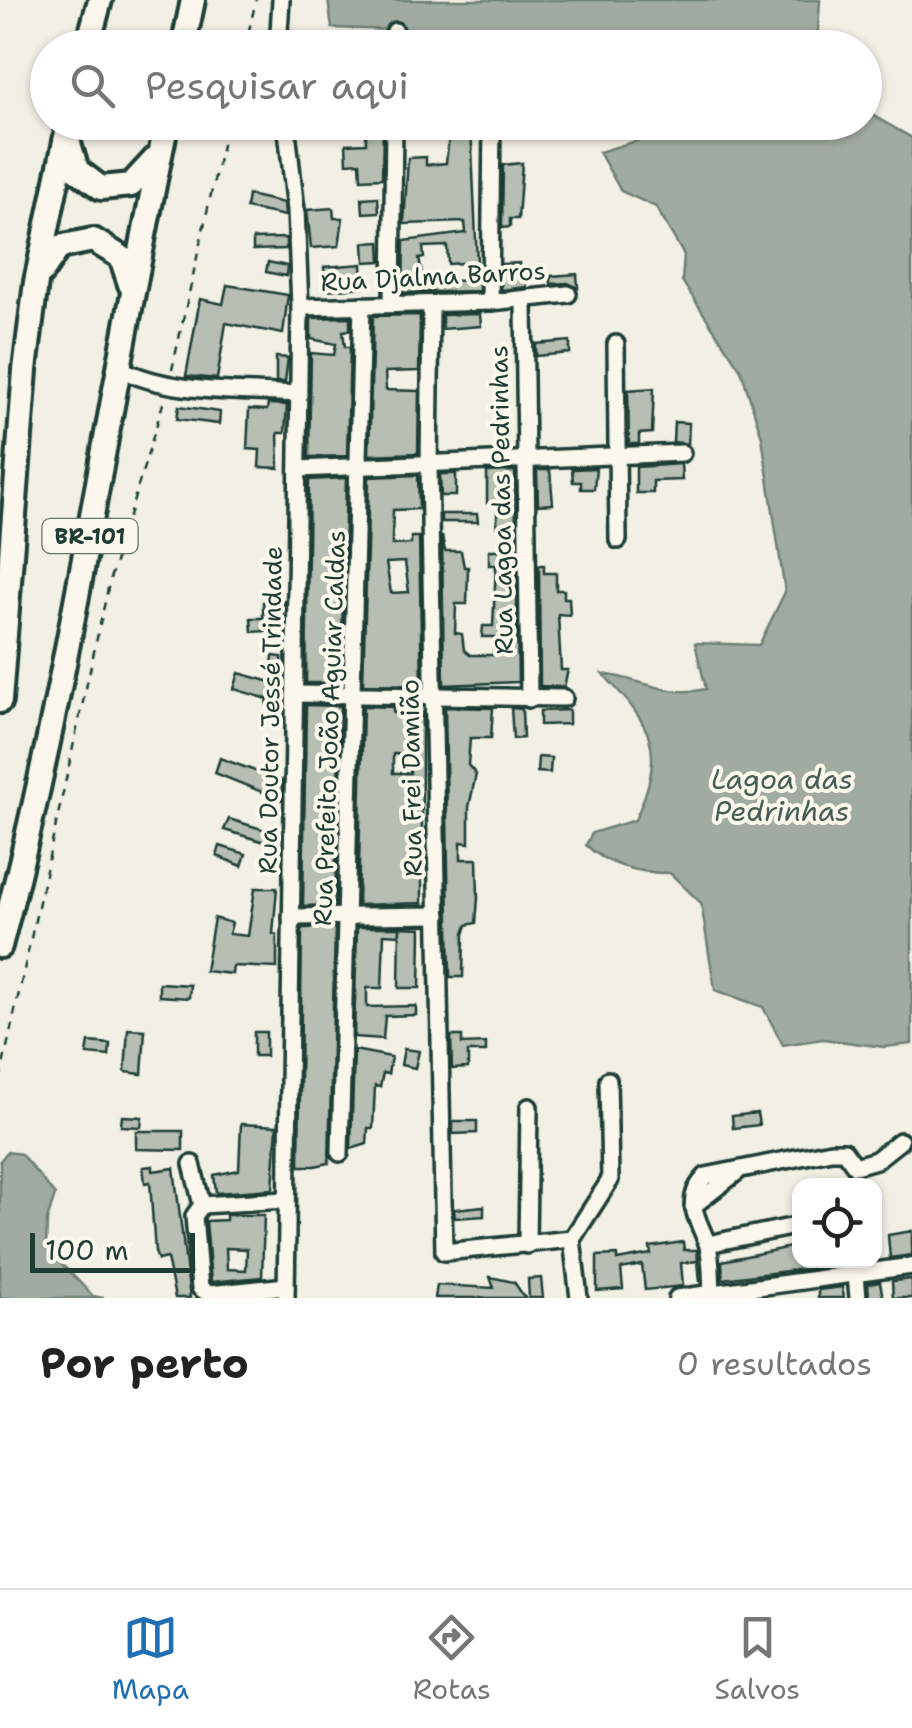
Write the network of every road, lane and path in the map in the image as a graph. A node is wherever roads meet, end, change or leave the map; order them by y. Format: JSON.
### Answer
{"nodes":[{"id":1,"x":100,"y":0,"type":"edge"},
{"id":2,"x":193,"y":0,"type":"edge"},
{"id":3,"x":256,"y":0,"type":"edge"},
{"id":4,"x":281,"y":0,"type":"edge"},
{"id":5,"x":92,"y":30,"type":"edge"},
{"id":6,"x":187,"y":30,"type":"edge"},
{"id":7,"x":249,"y":30,"type":"edge"},
{"id":8,"x":279,"y":30,"type":"edge"},
{"id":9,"x":65,"y":140,"type":"edge"},
{"id":10,"x":71,"y":140,"type":"edge"},
{"id":11,"x":163,"y":140,"type":"edge"},
{"id":12,"x":224,"y":140,"type":"edge"},
{"id":13,"x":288,"y":140,"type":"edge"},
{"id":14,"x":394,"y":140,"type":"edge"},
{"id":15,"x":492,"y":140,"type":"edge"},
{"id":16,"x":160,"y":152,"type":"junction"},
{"id":17,"x":36,"y":282,"type":"junction"},
{"id":18,"x":131,"y":292,"type":"junction"},
{"id":19,"x":568,"y":294,"type":"dead end"},
{"id":20,"x":524,"y":300,"type":"junction"},
{"id":21,"x":490,"y":302,"type":"junction"},
{"id":22,"x":392,"y":304,"type":"junction"},
{"id":23,"x":431,"y":304,"type":"junction"},
{"id":24,"x":362,"y":305,"type":"junction"},
{"id":25,"x":300,"y":307,"type":"junction"},
{"id":26,"x":616,"y":344,"type":"dead end"},
{"id":27,"x":119,"y":368,"type":"junction"},
{"id":28,"x":169,"y":383,"type":"junction"},
{"id":29,"x":299,"y":394,"type":"junction"},
{"id":30,"x":682,"y":453,"type":"dead end"},
{"id":31,"x":619,"y":456,"type":"junction"},
{"id":32,"x":526,"y":461,"type":"junction"},
{"id":33,"x":430,"y":466,"type":"junction"},
{"id":34,"x":361,"y":467,"type":"junction"},
{"id":35,"x":298,"y":469,"type":"junction"},
{"id":36,"x":618,"y":540,"type":"dead end"},
{"id":37,"x":296,"y":694,"type":"junction"},
{"id":38,"x":354,"y":695,"type":"junction"},
{"id":39,"x":435,"y":697,"type":"junction"},
{"id":40,"x":564,"y":698,"type":"dead end"},
{"id":41,"x":529,"y":699,"type":"junction"},
{"id":42,"x":0,"y":701,"type":"edge"},
{"id":43,"x":438,"y":915,"type":"junction"},
{"id":44,"x":348,"y":916,"type":"junction"},
{"id":45,"x":291,"y":918,"type":"junction"},
{"id":46,"x":0,"y":946,"type":"edge"},
{"id":47,"x":0,"y":1079,"type":"edge"},
{"id":48,"x":608,"y":1080,"type":"dead end"},
{"id":49,"x":530,"y":1107,"type":"dead end"},
{"id":50,"x":900,"y":1142,"type":"dead end"},
{"id":51,"x":340,"y":1152,"type":"dead end"},
{"id":52,"x":192,"y":1164,"type":"dead end"},
{"id":53,"x":285,"y":1200,"type":"junction"},
{"id":54,"x":202,"y":1205,"type":"junction"},
{"id":55,"x":792,"y":1227,"type":"edge"},
{"id":56,"x":572,"y":1240,"type":"junction"},
{"id":57,"x":708,"y":1244,"type":"junction"},
{"id":58,"x":527,"y":1245,"type":"junction"},
{"id":59,"x":912,"y":1266,"type":"edge"},
{"id":60,"x":856,"y":1275,"type":"junction"},
{"id":61,"x":286,"y":1292,"type":"edge"},
{"id":62,"x":712,"y":1294,"type":"junction"},
{"id":63,"x":579,"y":1298,"type":"edge"},
{"id":64,"x":677,"y":1298,"type":"edge"},
{"id":65,"x":686,"y":1298,"type":"edge"},
{"id":66,"x":858,"y":1298,"type":"edge"}],
"edges":[{"from":1,"to":5,"type":"highway"},
{"from":2,"to":6,"type":"highway"},
{"from":3,"to":7,"type":"path"},
{"from":4,"to":8,"type":"street"},
{"from":9,"to":17,"type":"highway","number":"BR-101"},
{"from":10,"to":16,"type":"highway"},
{"from":11,"to":16,"type":"highway","number":"BR-101"},
{"from":12,"to":28,"type":"path"},
{"from":13,"to":25,"type":"street","name":"Rua Doutor Jessé Trindade"},
{"from":14,"to":22,"type":"street"},
{"from":15,"to":21,"type":"street"},
{"from":16,"to":18,"type":"highway","number":"BR-101"},
{"from":17,"to":18,"type":"highway"},
{"from":17,"to":42,"type":"highway","number":"BR-101"},
{"from":18,"to":27,"type":"highway","number":"BR-101"},
{"from":19,"to":20,"type":"street","name":"Rua Djalma Barros"},
{"from":20,"to":21,"type":"street","name":"Rua Djalma Barros"},
{"from":20,"to":32,"type":"street","name":"Rua Lagoa das Pedrinhas"},
{"from":21,"to":23,"type":"street","name":"Rua Djalma Barros"},
{"from":22,"to":23,"type":"street","name":"Rua Djalma Barros"},
{"from":22,"to":24,"type":"street","name":"Rua Djalma Barros"},
{"from":23,"to":33,"type":"street","name":"Rua Frei Damião"},
{"from":24,"to":25,"type":"street","name":"Rua Djalma Barros"},
{"from":24,"to":34,"type":"street","name":"Rua Prefeito João Aguiar Caldas"},
{"from":25,"to":29,"type":"street","name":"Rua Doutor Jessé Trindade"},
{"from":26,"to":31,"type":"street"},
{"from":27,"to":28,"type":"street"},
{"from":27,"to":46,"type":"highway","number":"BR-101"},
{"from":28,"to":29,"type":"street"},
{"from":28,"to":47,"type":"path"},
{"from":29,"to":35,"type":"street","name":"Rua Doutor Jessé Trindade"},
{"from":30,"to":31,"type":"street"},
{"from":31,"to":32,"type":"street"},
{"from":31,"to":36,"type":"street"},
{"from":32,"to":33,"type":"street"},
{"from":32,"to":41,"type":"street","name":"Rua Lagoa das Pedrinhas"},
{"from":33,"to":34,"type":"street"},
{"from":33,"to":39,"type":"street","name":"Rua Frei Damião"},
{"from":34,"to":35,"type":"street"},
{"from":34,"to":38,"type":"street","name":"Rua Prefeito João Aguiar Caldas"},
{"from":35,"to":37,"type":"street","name":"Rua Doutor Jessé Trindade"},
{"from":37,"to":38,"type":"street"},
{"from":37,"to":45,"type":"street","name":"Rua Doutor Jessé Trindade"},
{"from":38,"to":39,"type":"street"},
{"from":38,"to":44,"type":"street","name":"Rua Prefeito João Aguiar Caldas"},
{"from":39,"to":41,"type":"street"},
{"from":39,"to":43,"type":"street","name":"Rua Frei Damião"},
{"from":40,"to":41,"type":"street"},
{"from":43,"to":44,"type":"street"},
{"from":43,"to":58,"type":"street","name":"Rua Frei Damião"},
{"from":44,"to":45,"type":"street"},
{"from":44,"to":51,"type":"street","name":"Rua Prefeito João Aguiar Caldas"},
{"from":45,"to":53,"type":"street","name":"Rua Doutor Jessé Trindade"},
{"from":48,"to":56,"type":"street"},
{"from":49,"to":58,"type":"street"},
{"from":50,"to":57,"type":"street"},
{"from":52,"to":54,"type":"street"},
{"from":53,"to":54,"type":"street"},
{"from":53,"to":61,"type":"street","name":"Rua Doutor Jessé Trindade"},
{"from":54,"to":61,"type":"street"},
{"from":55,"to":57,"type":"street"},
{"from":56,"to":58,"type":"street"},
{"from":56,"to":63,"type":"street"},
{"from":57,"to":62,"type":"street"},
{"from":59,"to":60,"type":"street"},
{"from":60,"to":62,"type":"street"},
{"from":60,"to":66,"type":"street"},
{"from":62,"to":65,"type":"street"},
{"from":64,"to":65,"type":"street"}]}
